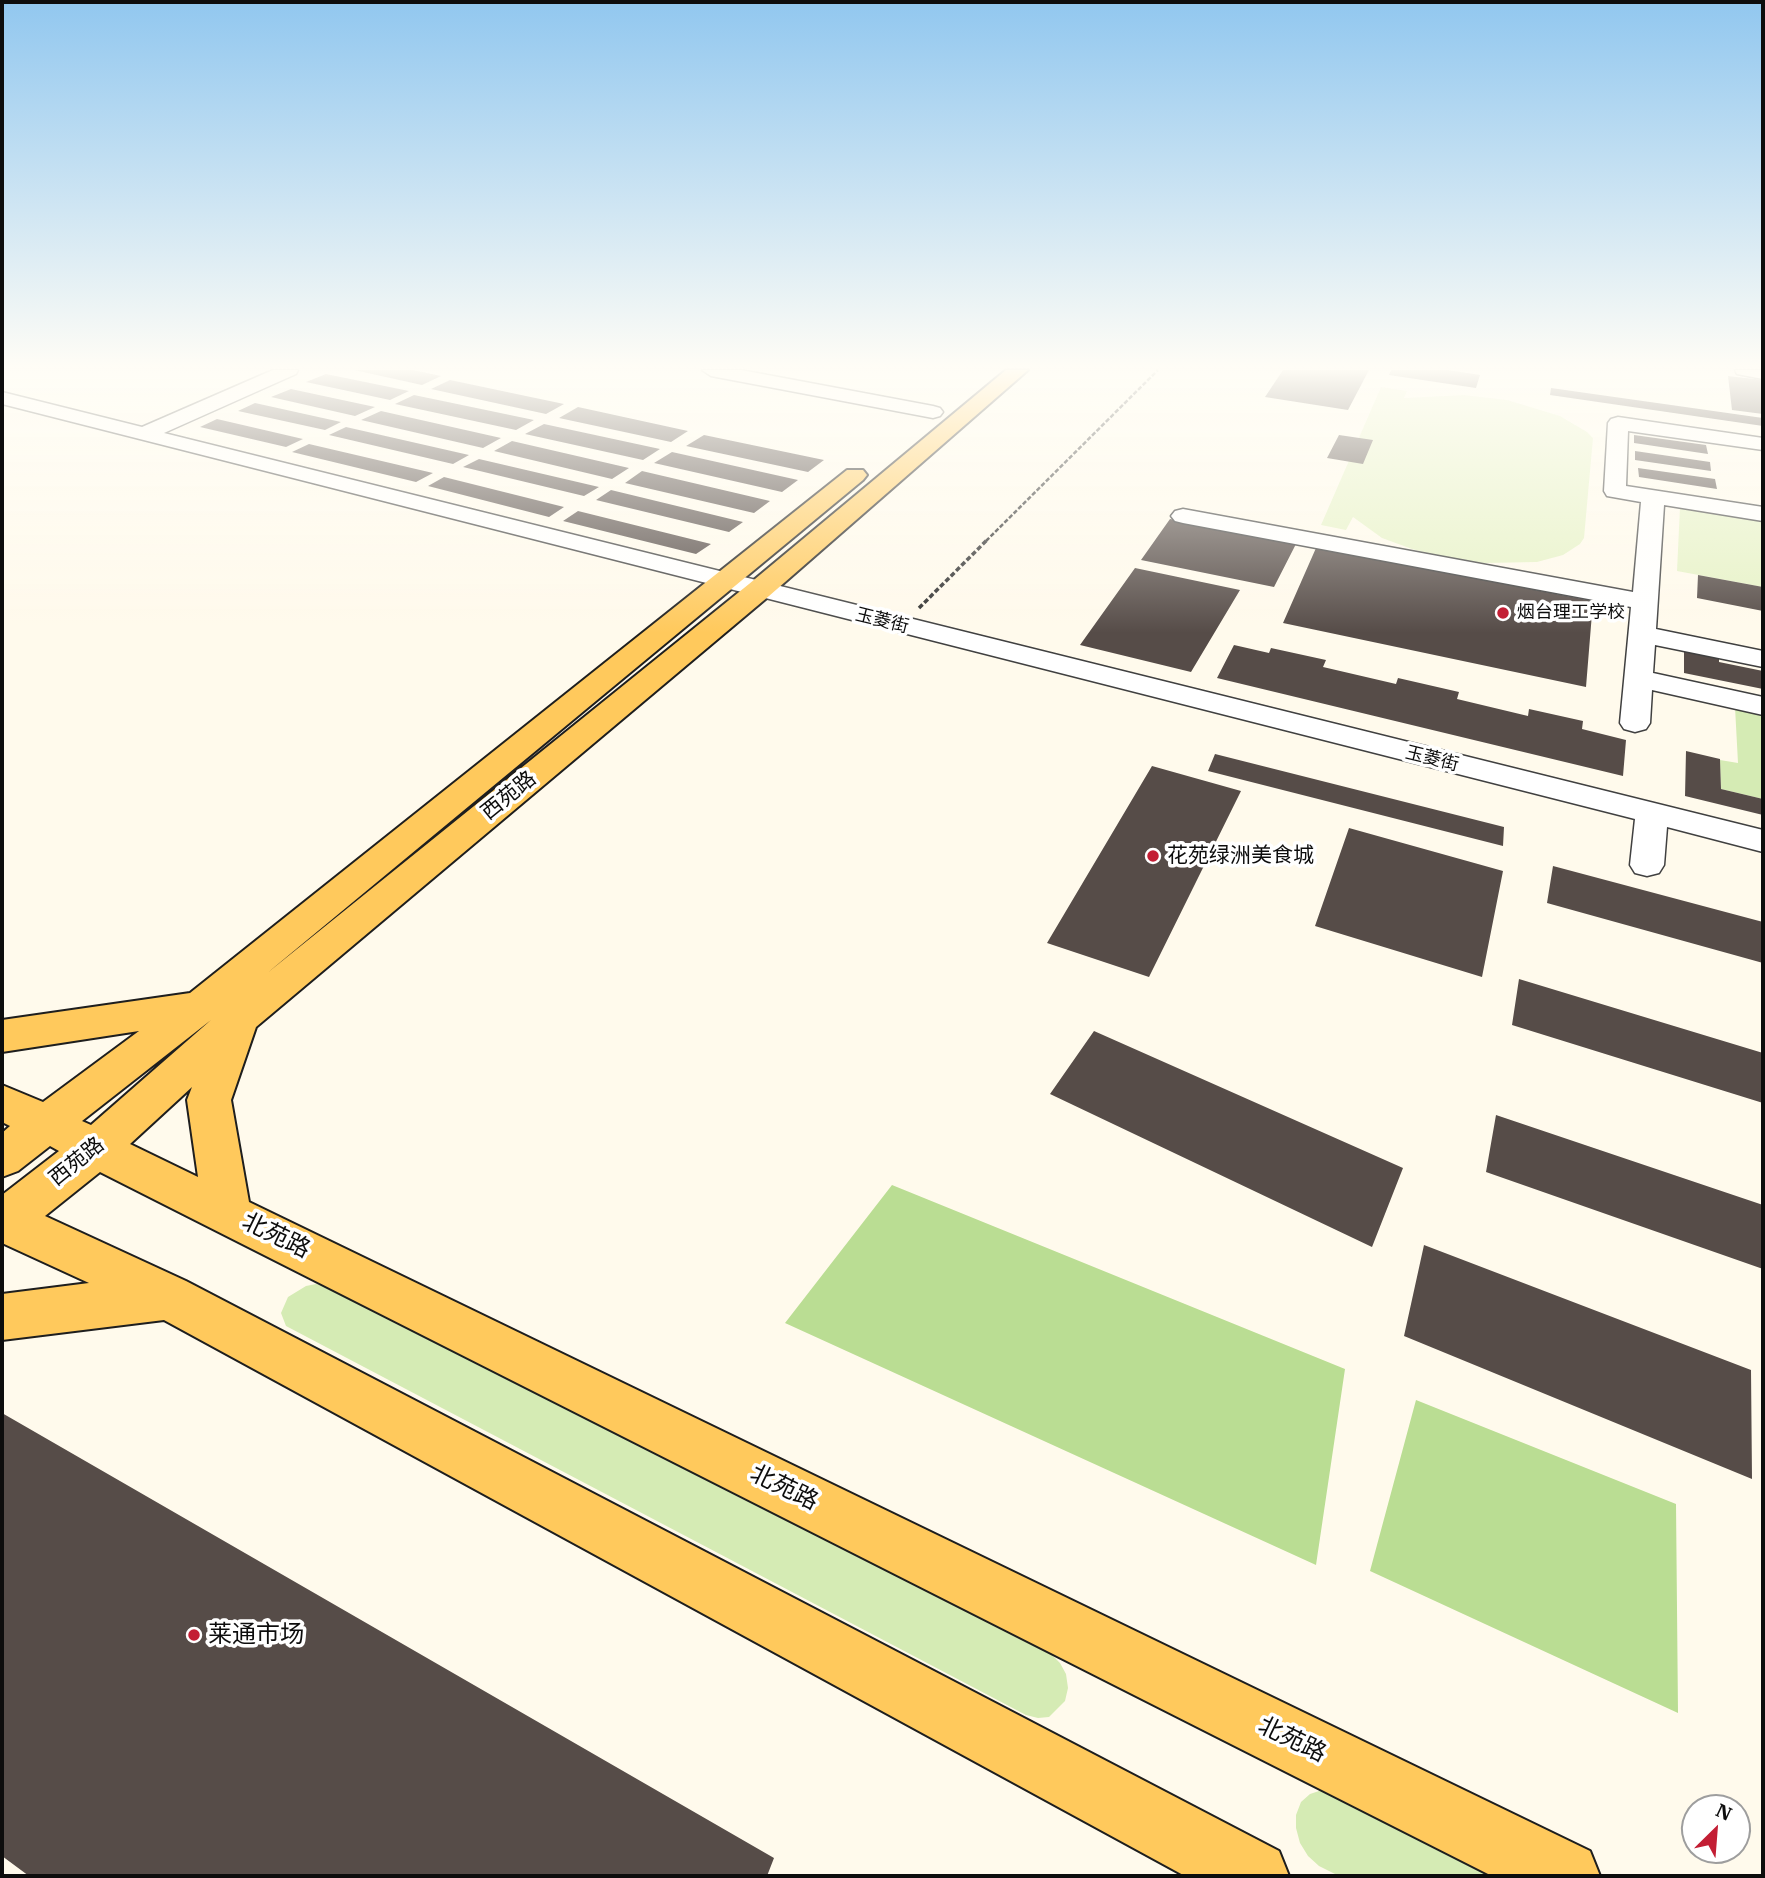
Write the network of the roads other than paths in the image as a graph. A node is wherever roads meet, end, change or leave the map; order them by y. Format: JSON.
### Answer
{"nodes":[{"id":1,"x":237,"y":458,"type":"edge"},
{"id":2,"x":877,"y":458,"type":"edge"},
{"id":3,"x":915,"y":458,"type":"edge"},
{"id":4,"x":1616,"y":458,"type":"edge"},
{"id":5,"x":1653,"y":497,"type":"junction"},
{"id":6,"x":1763,"y":514,"type":"edge"},
{"id":7,"x":1183,"y":516,"type":"dead end"},
{"id":8,"x":724,"y":581,"type":"junction"},
{"id":9,"x":759,"y":590,"type":"junction"},
{"id":10,"x":1645,"y":602,"type":"junction"},
{"id":11,"x":1642,"y":634,"type":"junction"},
{"id":12,"x":1763,"y":659,"type":"edge"},
{"id":13,"x":1639,"y":679,"type":"junction"},
{"id":14,"x":1763,"y":706,"type":"edge"},
{"id":15,"x":1635,"y":723,"type":"dead end"},
{"id":16,"x":1652,"y":814,"type":"junction"},
{"id":17,"x":1763,"y":841,"type":"edge"},
{"id":18,"x":1647,"y":865,"type":"dead end"},
{"id":19,"x":220,"y":1012,"type":"junction"},
{"id":20,"x":2,"y":1036,"type":"edge"},
{"id":21,"x":2,"y":1102,"type":"edge"},
{"id":22,"x":46,"y":1123,"type":"junction"},
{"id":23,"x":94,"y":1150,"type":"junction"},
{"id":24,"x":2,"y":1158,"type":"edge"},
{"id":25,"x":227,"y":1212,"type":"junction"},
{"id":26,"x":3,"y":1220,"type":"edge"},
{"id":27,"x":168,"y":1297,"type":"junction"},
{"id":28,"x":2,"y":1317,"type":"edge"},
{"id":29,"x":1254,"y":1876,"type":"edge"},
{"id":30,"x":1566,"y":1876,"type":"edge"}],
"edges":[{"from":1,"to":8,"type":"street","name":"玉菱街"},
{"from":2,"to":8,"type":"main road","name":"西苑路"},
{"from":3,"to":9,"type":"main road","name":"西苑路"},
{"from":4,"to":5,"type":"street"},
{"from":5,"to":6,"type":"street"},
{"from":5,"to":10,"type":"street"},
{"from":7,"to":10,"type":"street"},
{"from":8,"to":9,"type":"street","name":"玉菱街"},
{"from":8,"to":19,"type":"main road","name":"西苑路"},
{"from":9,"to":16,"type":"street","name":"玉菱街"},
{"from":9,"to":19,"type":"main road","name":"西苑路"},
{"from":10,"to":11,"type":"street"},
{"from":11,"to":12,"type":"street"},
{"from":11,"to":13,"type":"street"},
{"from":13,"to":14,"type":"street"},
{"from":13,"to":15,"type":"street"},
{"from":16,"to":17,"type":"street","name":"玉菱街"},
{"from":16,"to":18,"type":"street"},
{"from":19,"to":20,"type":"main road"},
{"from":19,"to":22,"type":"main road","name":"西苑路"},
{"from":19,"to":23,"type":"main road","name":"西苑路"},
{"from":19,"to":25,"type":"main road"},
{"from":21,"to":22,"type":"main road","name":"北苑路"},
{"from":22,"to":23,"type":"main road","name":"北苑路"},
{"from":22,"to":24,"type":"main road","name":"西苑路"},
{"from":23,"to":25,"type":"main road","name":"北苑路"},
{"from":23,"to":26,"type":"main road","name":"西苑路"},
{"from":25,"to":30,"type":"main road","name":"北苑路"},
{"from":26,"to":27,"type":"main road"},
{"from":27,"to":28,"type":"main road"},
{"from":27,"to":29,"type":"main road"}]}
